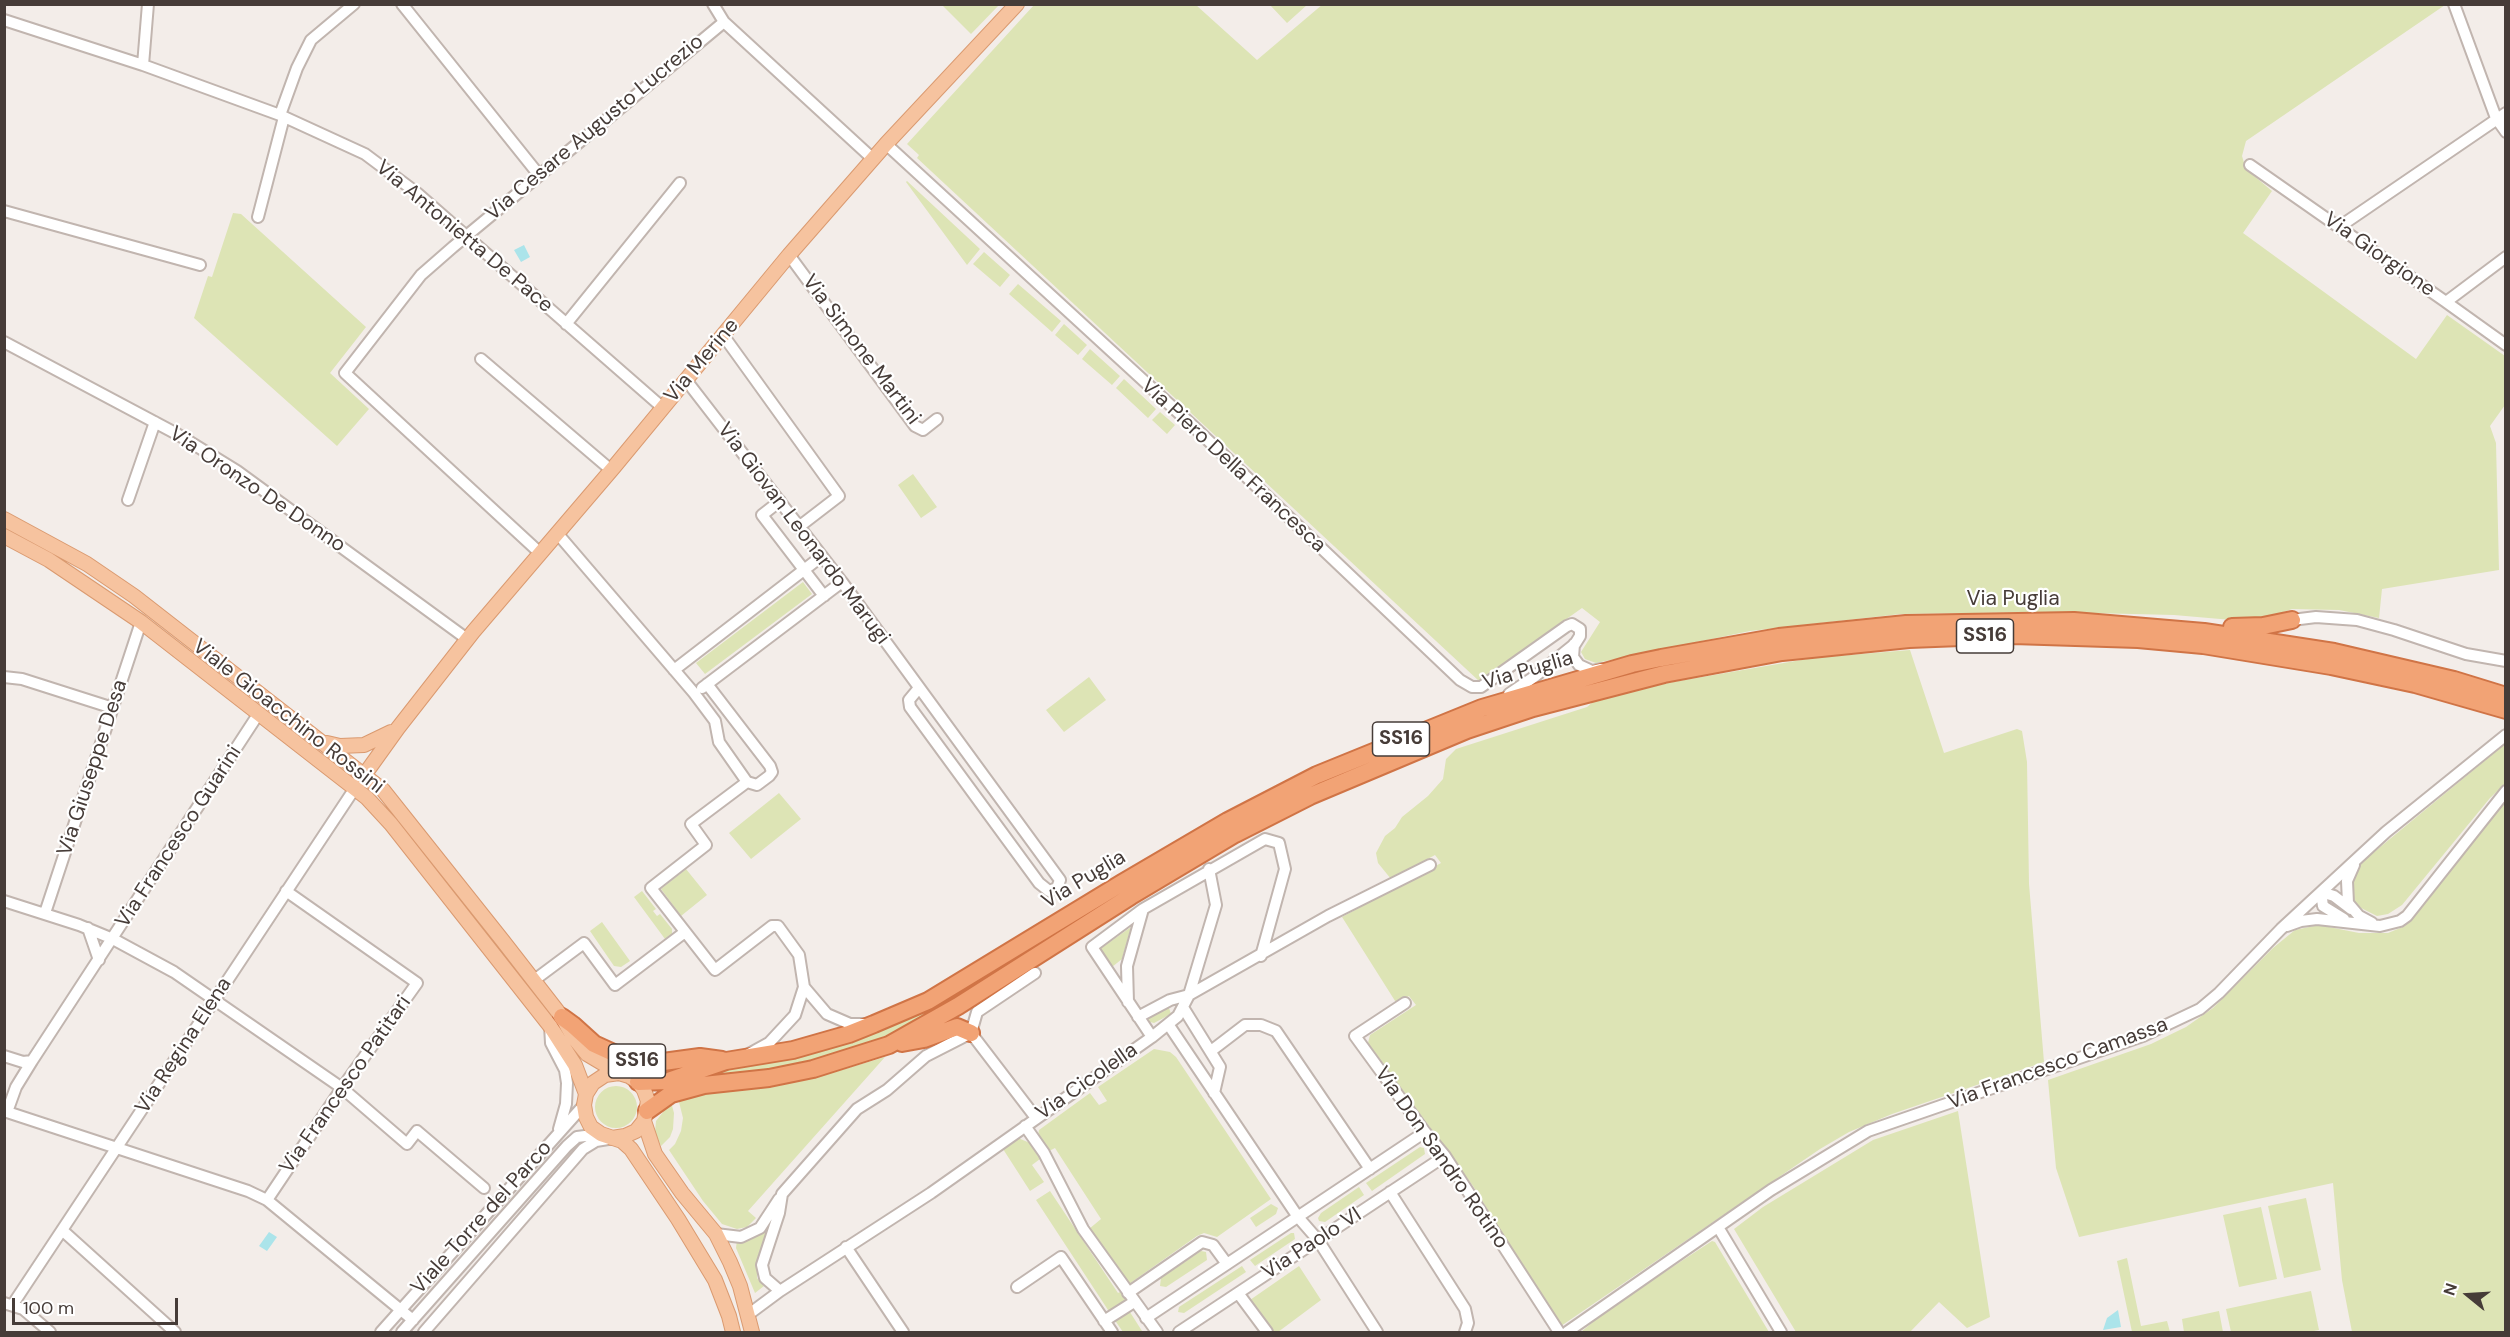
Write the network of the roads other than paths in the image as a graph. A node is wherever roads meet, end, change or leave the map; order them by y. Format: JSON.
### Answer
{"nodes":[{"id":1,"x":148,"y":4,"type":"edge"},
{"id":2,"x":354,"y":4,"type":"edge"},
{"id":3,"x":402,"y":4,"type":"edge"},
{"id":4,"x":712,"y":4,"type":"edge"},
{"id":5,"x":1017,"y":4,"type":"edge"},
{"id":6,"x":2454,"y":4,"type":"edge"},
{"id":7,"x":4,"y":20,"type":"edge"},
{"id":8,"x":724,"y":22,"type":"junction"},
{"id":9,"x":143,"y":65,"type":"junction"},
{"id":10,"x":282,"y":116,"type":"junction"},
{"id":11,"x":2501,"y":116,"type":"edge"},
{"id":12,"x":2505,"y":132,"type":"edge"},
{"id":13,"x":886,"y":144,"type":"junction"},
{"id":14,"x":873,"y":159,"type":"junction"},
{"id":15,"x":2250,"y":165,"type":"dead end"},
{"id":16,"x":539,"y":175,"type":"junction"},
{"id":17,"x":680,"y":183,"type":"dead end"},
{"id":18,"x":4,"y":211,"type":"edge"},
{"id":19,"x":258,"y":217,"type":"dead end"},
{"id":20,"x":2339,"y":227,"type":"junction"},
{"id":21,"x":466,"y":236,"type":"junction"},
{"id":22,"x":789,"y":255,"type":"junction"},
{"id":23,"x":2505,"y":257,"type":"edge"},
{"id":24,"x":200,"y":265,"type":"dead end"},
{"id":25,"x":2446,"y":302,"type":"junction"},
{"id":26,"x":566,"y":324,"type":"junction"},
{"id":27,"x":723,"y":335,"type":"junction"},
{"id":28,"x":4,"y":342,"type":"edge"},
{"id":29,"x":2505,"y":345,"type":"edge"},
{"id":30,"x":481,"y":359,"type":"dead end"},
{"id":31,"x":686,"y":380,"type":"junction"},
{"id":32,"x":663,"y":408,"type":"junction"},
{"id":33,"x":936,"y":419,"type":"dead end"},
{"id":34,"x":155,"y":422,"type":"junction"},
{"id":35,"x":611,"y":470,"type":"junction"},
{"id":36,"x":128,"y":500,"type":"dead end"},
{"id":37,"x":780,"y":501,"type":"junction"},
{"id":38,"x":4,"y":519,"type":"edge"},
{"id":39,"x":800,"y":526,"type":"junction"},
{"id":40,"x":557,"y":533,"type":"junction"},
{"id":41,"x":4,"y":536,"type":"edge"},
{"id":42,"x":540,"y":553,"type":"junction"},
{"id":43,"x":822,"y":556,"type":"junction"},
{"id":44,"x":804,"y":570,"type":"junction"},
{"id":45,"x":842,"y":582,"type":"junction"},
{"id":46,"x":824,"y":596,"type":"junction"},
{"id":47,"x":2292,"y":620,"type":"joint"},
{"id":48,"x":141,"y":622,"type":"junction"},
{"id":49,"x":2139,"y":626,"type":"junction"},
{"id":50,"x":467,"y":639,"type":"junction"},
{"id":51,"x":1575,"y":644,"type":"junction"},
{"id":52,"x":2505,"y":661,"type":"edge"},
{"id":53,"x":1632,"y":664,"type":"junction"},
{"id":54,"x":674,"y":670,"type":"junction"},
{"id":55,"x":4,"y":677,"type":"edge"},
{"id":56,"x":707,"y":684,"type":"junction"},
{"id":57,"x":2415,"y":684,"type":"junction"},
{"id":58,"x":919,"y":688,"type":"junction"},
{"id":59,"x":694,"y":693,"type":"junction"},
{"id":60,"x":2505,"y":696,"type":"edge"},
{"id":61,"x":113,"y":708,"type":"junction"},
{"id":62,"x":1482,"y":708,"type":"junction"},
{"id":63,"x":2505,"y":710,"type":"edge"},
{"id":64,"x":259,"y":713,"type":"junction"},
{"id":65,"x":2505,"y":719,"type":"edge"},
{"id":66,"x":398,"y":728,"type":"junction"},
{"id":67,"x":2505,"y":735,"type":"edge"},
{"id":68,"x":323,"y":742,"type":"junction"},
{"id":69,"x":977,"y":768,"type":"junction"},
{"id":70,"x":364,"y":774,"type":"junction"},
{"id":71,"x":962,"y":777,"type":"junction"},
{"id":72,"x":747,"y":782,"type":"junction"},
{"id":73,"x":355,"y":788,"type":"junction"},
{"id":74,"x":2505,"y":791,"type":"edge"},
{"id":75,"x":2359,"y":857,"type":"junction"},
{"id":76,"x":1430,"y":865,"type":"dead end"},
{"id":77,"x":1209,"y":869,"type":"junction"},
{"id":78,"x":286,"y":891,"type":"junction"},
{"id":79,"x":2321,"y":892,"type":"junction"},
{"id":80,"x":4,"y":901,"type":"edge"},
{"id":81,"x":1143,"y":909,"type":"junction"},
{"id":82,"x":2353,"y":910,"type":"junction"},
{"id":83,"x":45,"y":913,"type":"junction"},
{"id":84,"x":2354,"y":923,"type":"junction"},
{"id":85,"x":2380,"y":926,"type":"junction"},
{"id":86,"x":88,"y":928,"type":"junction"},
{"id":87,"x":2281,"y":929,"type":"junction"},
{"id":88,"x":685,"y":932,"type":"junction"},
{"id":89,"x":113,"y":939,"type":"junction"},
{"id":90,"x":1261,"y":956,"type":"junction"},
{"id":91,"x":99,"y":960,"type":"junction"},
{"id":92,"x":1035,"y":973,"type":"dead end"},
{"id":93,"x":533,"y":981,"type":"junction"},
{"id":94,"x":804,"y":987,"type":"junction"},
{"id":95,"x":1189,"y":995,"type":"junction"},
{"id":96,"x":215,"y":999,"type":"junction"},
{"id":97,"x":1170,"y":1000,"type":"junction"},
{"id":98,"x":1128,"y":1002,"type":"junction"},
{"id":99,"x":1405,"y":1002,"type":"dead end"},
{"id":100,"x":1181,"y":1012,"type":"junction"},
{"id":101,"x":1138,"y":1017,"type":"junction"},
{"id":102,"x":556,"y":1022,"type":"junction"},
{"id":103,"x":874,"y":1024,"type":"junction"},
{"id":104,"x":1168,"y":1024,"type":"junction"},
{"id":105,"x":971,"y":1033,"type":"junction"},
{"id":106,"x":1152,"y":1037,"type":"junction"},
{"id":107,"x":889,"y":1045,"type":"junction"},
{"id":108,"x":1211,"y":1050,"type":"junction"},
{"id":109,"x":4,"y":1056,"type":"edge"},
{"id":110,"x":733,"y":1059,"type":"junction"},
{"id":111,"x":32,"y":1061,"type":"junction"},
{"id":112,"x":619,"y":1073,"type":"junction"},
{"id":113,"x":638,"y":1082,"type":"junction"},
{"id":114,"x":342,"y":1088,"type":"junction"},
{"id":115,"x":1214,"y":1093,"type":"junction"},
{"id":116,"x":585,"y":1100,"type":"junction"},
{"id":117,"x":6,"y":1112,"type":"edge"},
{"id":118,"x":646,"y":1116,"type":"junction"},
{"id":119,"x":1036,"y":1118,"type":"junction"},
{"id":120,"x":1025,"y":1126,"type":"junction"},
{"id":121,"x":558,"y":1132,"type":"junction"},
{"id":122,"x":1425,"y":1132,"type":"junction"},
{"id":123,"x":606,"y":1136,"type":"junction"},
{"id":124,"x":116,"y":1148,"type":"junction"},
{"id":125,"x":1445,"y":1156,"type":"junction"},
{"id":126,"x":1370,"y":1169,"type":"junction"},
{"id":127,"x":484,"y":1188,"type":"dead end"},
{"id":128,"x":1390,"y":1192,"type":"junction"},
{"id":129,"x":782,"y":1194,"type":"junction"},
{"id":130,"x":267,"y":1200,"type":"junction"},
{"id":131,"x":1298,"y":1217,"type":"junction"},
{"id":132,"x":1718,"y":1227,"type":"junction"},
{"id":133,"x":62,"y":1230,"type":"junction"},
{"id":134,"x":716,"y":1234,"type":"junction"},
{"id":135,"x":1318,"y":1240,"type":"junction"},
{"id":136,"x":846,"y":1247,"type":"junction"},
{"id":137,"x":1227,"y":1264,"type":"junction"},
{"id":138,"x":1017,"y":1287,"type":"dead end"},
{"id":139,"x":780,"y":1291,"type":"junction"},
{"id":140,"x":1238,"y":1293,"type":"junction"},
{"id":141,"x":1131,"y":1297,"type":"junction"},
{"id":142,"x":9,"y":1303,"type":"edge"},
{"id":143,"x":401,"y":1310,"type":"junction"},
{"id":144,"x":748,"y":1314,"type":"junction"},
{"id":145,"x":1146,"y":1318,"type":"junction"},
{"id":146,"x":413,"y":1320,"type":"junction"},
{"id":147,"x":1105,"y":1328,"type":"edge"},
{"id":148,"x":50,"y":1332,"type":"edge"},
{"id":149,"x":175,"y":1332,"type":"edge"},
{"id":150,"x":381,"y":1332,"type":"edge"},
{"id":151,"x":402,"y":1332,"type":"edge"},
{"id":152,"x":424,"y":1332,"type":"edge"},
{"id":153,"x":733,"y":1332,"type":"edge"},
{"id":154,"x":752,"y":1332,"type":"edge"},
{"id":155,"x":903,"y":1332,"type":"edge"},
{"id":156,"x":1156,"y":1332,"type":"edge"},
{"id":157,"x":1179,"y":1332,"type":"edge"},
{"id":158,"x":1267,"y":1332,"type":"edge"},
{"id":159,"x":1377,"y":1332,"type":"edge"},
{"id":160,"x":1465,"y":1332,"type":"edge"},
{"id":161,"x":1559,"y":1332,"type":"edge"},
{"id":162,"x":1567,"y":1332,"type":"edge"},
{"id":163,"x":1781,"y":1332,"type":"edge"}],
"edges":[{"from":1,"to":9,"type":"street"},
{"from":2,"to":10,"type":"street"},
{"from":3,"to":16,"type":"street"},
{"from":4,"to":8,"type":"street"},
{"from":5,"to":13,"type":"main road","name":"Via Merine"},
{"from":6,"to":11,"type":"street"},
{"from":7,"to":9,"type":"street","name":"Via Antonietta De Pace"},
{"from":8,"to":14,"type":"street"},
{"from":8,"to":16,"type":"street","name":"Via Cesare Augusto Lucrezio"},
{"from":9,"to":10,"type":"street","name":"Via Antonietta De Pace"},
{"from":10,"to":19,"type":"street"},
{"from":10,"to":21,"type":"street","name":"Via Antonietta De Pace"},
{"from":11,"to":12,"type":"street"},
{"from":11,"to":20,"type":"street"},
{"from":13,"to":14,"type":"main road","name":"Via Merine"},
{"from":13,"to":51,"type":"street","name":"Via Piero Della Francesca"},
{"from":14,"to":22,"type":"main road","name":"Via Merine"},
{"from":15,"to":20,"type":"street","name":"Via Giorgione"},
{"from":16,"to":21,"type":"street","name":"Via Cesare Augusto Lucrezio"},
{"from":17,"to":26,"type":"street"},
{"from":18,"to":24,"type":"street"},
{"from":20,"to":25,"type":"street","name":"Via Giorgione"},
{"from":21,"to":26,"type":"street","name":"Via Antonietta De Pace"},
{"from":21,"to":42,"type":"street","name":"Via Cesare Augusto Lucrezio"},
{"from":22,"to":27,"type":"main road","name":"Via Merine"},
{"from":22,"to":33,"type":"street","name":"Via Simone Martini"},
{"from":23,"to":25,"type":"street","name":"Via Giorgione"},
{"from":25,"to":29,"type":"street"},
{"from":26,"to":32,"type":"street","name":"Via Antonietta De Pace"},
{"from":27,"to":31,"type":"main road","name":"Via Merine"},
{"from":27,"to":39,"type":"street"},
{"from":28,"to":34,"type":"street","name":"Via Oronzo De Donno"},
{"from":30,"to":35,"type":"street"},
{"from":31,"to":32,"type":"main road","name":"Via Merine"},
{"from":31,"to":37,"type":"street","name":"Via Giovan Leonardo Marugi"},
{"from":32,"to":35,"type":"main road","name":"Via Merine"},
{"from":34,"to":36,"type":"street"},
{"from":34,"to":50,"type":"street","name":"Via Oronzo De Donno"},
{"from":35,"to":40,"type":"main road","name":"Via Merine"},
{"from":37,"to":39,"type":"street","name":"Via Giovan Leonardo Marugi"},
{"from":37,"to":44,"type":"street"},
{"from":38,"to":68,"type":"main road","name":"Viale Gioacchino Rossini"},
{"from":39,"to":43,"type":"street","name":"Via Giovan Leonardo Marugi"},
{"from":40,"to":42,"type":"main road","name":"Via Merine"},
{"from":40,"to":54,"type":"street"},
{"from":41,"to":48,"type":"main road","name":"Viale Gioacchino Rossini"},
{"from":42,"to":50,"type":"main road","name":"Via Merine"},
{"from":43,"to":44,"type":"street"},
{"from":43,"to":45,"type":"street","name":"Via Giovan Leonardo Marugi"},
{"from":44,"to":46,"type":"street"},
{"from":44,"to":54,"type":"street"},
{"from":45,"to":46,"type":"street"},
{"from":45,"to":58,"type":"street","name":"Via Giovan Leonardo Marugi"},
{"from":46,"to":56,"type":"street"},
{"from":47,"to":49,"type":"highway"},
{"from":47,"to":52,"type":"street"},
{"from":48,"to":61,"type":"street","name":"Via Giuseppe Desa"},
{"from":48,"to":64,"type":"main road","name":"Viale Gioacchino Rossini"},
{"from":49,"to":53,"type":"highway","name":"Via Puglia","number":"SS16"},
{"from":49,"to":60,"type":"highway","name":"Via Puglia","number":"SS16"},
{"from":50,"to":66,"type":"main road","name":"Via Merine"},
{"from":51,"to":53,"type":"street","name":"Via Piero Della Francesca"},
{"from":51,"to":62,"type":"street"},
{"from":53,"to":62,"type":"highway","name":"Via Puglia","number":"SS16"},
{"from":54,"to":59,"type":"street"},
{"from":55,"to":61,"type":"street"},
{"from":56,"to":59,"type":"street"},
{"from":56,"to":72,"type":"street"},
{"from":57,"to":63,"type":"highway","name":"Via Puglia","number":"SS16"},
{"from":57,"to":65,"type":"highway"},
{"from":57,"to":107,"type":"highway","name":"Via Puglia","number":"SS16"},
{"from":58,"to":69,"type":"street","name":"Via Giovan Leonardo Marugi"},
{"from":58,"to":71,"type":"street","name":"Via Giovan Leonardo Marugi"},
{"from":59,"to":72,"type":"street"},
{"from":61,"to":83,"type":"street","name":"Via Giuseppe Desa"},
{"from":62,"to":103,"type":"highway","name":"Via Puglia","number":"SS16"},
{"from":64,"to":73,"type":"main road","name":"Viale Gioacchino Rossini"},
{"from":64,"to":89,"type":"street","name":"Via Francesco Guarini"},
{"from":66,"to":68,"type":"main road","name":"Via Merine"},
{"from":66,"to":70,"type":"main road","name":"Via Merine"},
{"from":67,"to":75,"type":"street","name":"Via Francesco Camassa"},
{"from":68,"to":70,"type":"main road","name":"Viale Gioacchino Rossini"},
{"from":69,"to":71,"type":"street"},
{"from":69,"to":71,"type":"street","name":"Via Giovan Leonardo Marugi"},
{"from":70,"to":73,"type":"main road","name":"Via Merine"},
{"from":70,"to":93,"type":"main road","name":"Viale Gioacchino Rossini"},
{"from":72,"to":88,"type":"street"},
{"from":73,"to":78,"type":"street","name":"Via Regina Elena"},
{"from":73,"to":102,"type":"main road","name":"Viale Gioacchino Rossini"},
{"from":74,"to":85,"type":"street"},
{"from":75,"to":79,"type":"street","name":"Via Francesco Camassa"},
{"from":75,"to":82,"type":"street"},
{"from":76,"to":90,"type":"street"},
{"from":77,"to":81,"type":"street"},
{"from":77,"to":90,"type":"street"},
{"from":77,"to":95,"type":"street"},
{"from":78,"to":96,"type":"street","name":"Via Regina Elena"},
{"from":78,"to":114,"type":"street","name":"Via Francesco Patitari"},
{"from":79,"to":82,"type":"street"},
{"from":79,"to":84,"type":"street"},
{"from":79,"to":87,"type":"street","name":"Via Francesco Camassa"},
{"from":80,"to":83,"type":"street"},
{"from":81,"to":98,"type":"street"},
{"from":81,"to":98,"type":"street"},
{"from":82,"to":85,"type":"street"},
{"from":83,"to":86,"type":"street"},
{"from":84,"to":85,"type":"street"},
{"from":84,"to":87,"type":"street"},
{"from":86,"to":89,"type":"street"},
{"from":86,"to":91,"type":"street","name":"Via Francesco Guarini"},
{"from":87,"to":132,"type":"street","name":"Via Francesco Camassa"},
{"from":88,"to":93,"type":"street"},
{"from":88,"to":94,"type":"street"},
{"from":89,"to":91,"type":"street","name":"Via Francesco Guarini"},
{"from":89,"to":96,"type":"street"},
{"from":90,"to":95,"type":"street"},
{"from":91,"to":111,"type":"street","name":"Via Francesco Guarini"},
{"from":92,"to":105,"type":"street"},
{"from":93,"to":102,"type":"main road","name":"Viale Gioacchino Rossini"},
{"from":94,"to":103,"type":"street"},
{"from":94,"to":110,"type":"street"},
{"from":95,"to":97,"type":"street"},
{"from":95,"to":100,"type":"street"},
{"from":96,"to":114,"type":"street"},
{"from":96,"to":124,"type":"street","name":"Via Regina Elena"},
{"from":97,"to":100,"type":"street"},
{"from":97,"to":101,"type":"street"},
{"from":98,"to":101,"type":"street"},
{"from":99,"to":122,"type":"street","name":"Via Don Sandro Rotino"},
{"from":100,"to":104,"type":"street","name":"Via Cicolella"},
{"from":100,"to":108,"type":"street"},
{"from":101,"to":106,"type":"street"},
{"from":102,"to":110,"type":"highway","number":"SS16"},
{"from":102,"to":112,"type":"main road","name":"Viale Gioacchino Rossini"},
{"from":102,"to":116,"type":"main road","name":"Viale Gioacchino Rossini"},
{"from":102,"to":121,"type":"street"},
{"from":103,"to":110,"type":"highway","name":"Via Puglia","number":"SS16"},
{"from":104,"to":106,"type":"street","name":"Via Cicolella"},
{"from":104,"to":115,"type":"street"},
{"from":105,"to":107,"type":"highway"},
{"from":105,"to":119,"type":"street"},
{"from":105,"to":129,"type":"street"},
{"from":106,"to":119,"type":"street","name":"Via Cicolella"},
{"from":107,"to":118,"type":"highway","name":"Via Puglia","number":"SS16"},
{"from":108,"to":115,"type":"street"},
{"from":108,"to":126,"type":"street"},
{"from":109,"to":111,"type":"street"},
{"from":110,"to":113,"type":"highway","name":"Via Puglia","number":"SS16"},
{"from":111,"to":117,"type":"street","name":"Via Francesco Guarini"},
{"from":112,"to":113,"type":"main road","name":"Viale Gioacchino Rossini"},
{"from":112,"to":116,"type":"main road"},
{"from":113,"to":118,"type":"main road"},
{"from":114,"to":127,"type":"street"},
{"from":114,"to":130,"type":"street","name":"Via Francesco Patitari"},
{"from":115,"to":131,"type":"street"},
{"from":116,"to":121,"type":"street","name":"Viale Torre del Parco"},
{"from":116,"to":123,"type":"main road","name":"Viale Gioacchino Rossini"},
{"from":117,"to":124,"type":"street"},
{"from":118,"to":123,"type":"main road"},
{"from":118,"to":134,"type":"main road"},
{"from":119,"to":120,"type":"street","name":"Via Cicolella"},
{"from":120,"to":136,"type":"street","name":"Via Cicolella"},
{"from":120,"to":141,"type":"street"},
{"from":121,"to":143,"type":"street","name":"Viale Torre del Parco"},
{"from":122,"to":125,"type":"street","name":"Via Don Sandro Rotino"},
{"from":122,"to":126,"type":"street","name":"Via Paolo VI"},
{"from":123,"to":146,"type":"street","name":"Viale Torre del Parco"},
{"from":123,"to":152,"type":"street","name":"Viale Torre del Parco"},
{"from":123,"to":153,"type":"main road","name":"Viale Gioacchino Rossini"},
{"from":124,"to":130,"type":"street"},
{"from":124,"to":133,"type":"street","name":"Via Regina Elena"},
{"from":125,"to":128,"type":"street","name":"Via Paolo VI"},
{"from":125,"to":161,"type":"street","name":"Via Don Sandro Rotino"},
{"from":126,"to":131,"type":"street","name":"Via Paolo VI"},
{"from":128,"to":135,"type":"street","name":"Via Paolo VI"},
{"from":128,"to":160,"type":"street"},
{"from":129,"to":134,"type":"street"},
{"from":129,"to":139,"type":"street"},
{"from":130,"to":143,"type":"street"},
{"from":131,"to":135,"type":"street"},
{"from":131,"to":137,"type":"street","name":"Via Paolo VI"},
{"from":132,"to":162,"type":"street","name":"Via Francesco Camassa"},
{"from":132,"to":163,"type":"street"},
{"from":133,"to":142,"type":"street","name":"Via Regina Elena"},
{"from":133,"to":149,"type":"street"},
{"from":134,"to":144,"type":"main road"},
{"from":135,"to":140,"type":"street","name":"Via Paolo VI"},
{"from":135,"to":159,"type":"street"},
{"from":136,"to":139,"type":"street","name":"Via Cicolella"},
{"from":136,"to":155,"type":"street"},
{"from":137,"to":141,"type":"street","name":"Via Paolo VI"},
{"from":137,"to":145,"type":"street","name":"Via Paolo VI"},
{"from":138,"to":147,"type":"street"},
{"from":139,"to":144,"type":"street","name":"Via Cicolella"},
{"from":140,"to":157,"type":"street","name":"Via Paolo VI"},
{"from":140,"to":158,"type":"street"},
{"from":141,"to":145,"type":"street"},
{"from":141,"to":147,"type":"street","name":"Via Paolo VI"},
{"from":142,"to":148,"type":"street"},
{"from":143,"to":146,"type":"street"},
{"from":143,"to":150,"type":"street","name":"Viale Torre del Parco"},
{"from":144,"to":154,"type":"main road"},
{"from":145,"to":156,"type":"street"},
{"from":146,"to":151,"type":"street","name":"Viale Torre del Parco"}]}
